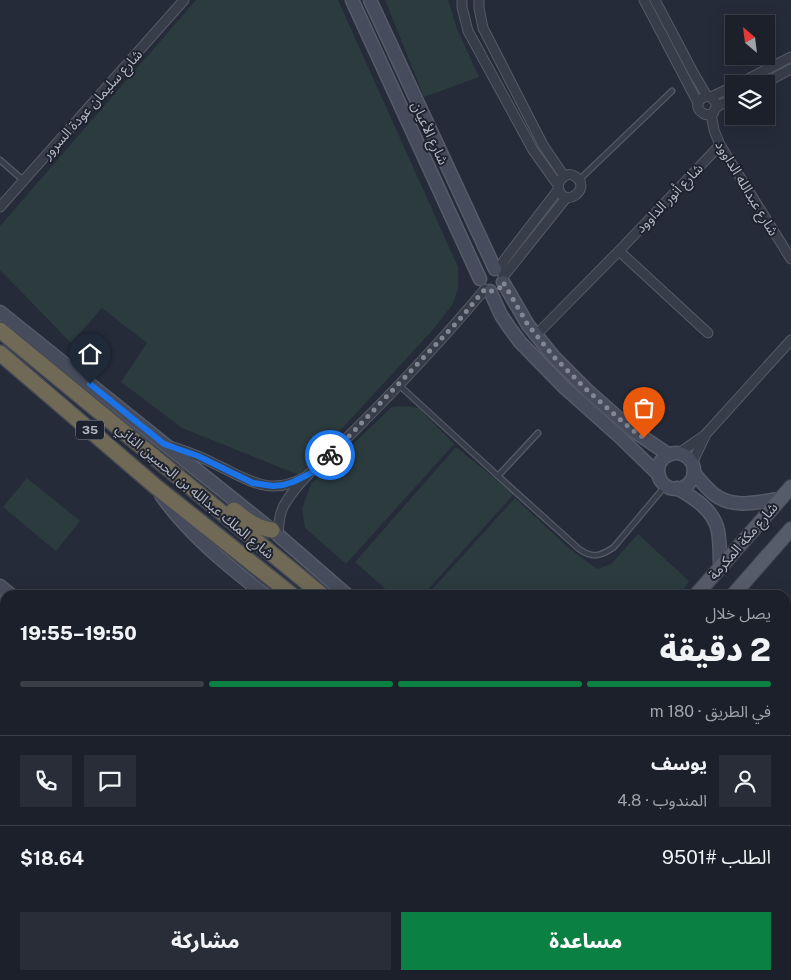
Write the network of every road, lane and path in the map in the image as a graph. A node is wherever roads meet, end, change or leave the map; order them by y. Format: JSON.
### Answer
{"nodes":[{"id":1,"x":184,"y":0,"type":"edge"},
{"id":2,"x":352,"y":0,"type":"edge"},
{"id":3,"x":370,"y":0,"type":"edge"},
{"id":4,"x":462,"y":0,"type":"edge"},
{"id":5,"x":479,"y":0,"type":"edge"},
{"id":6,"x":644,"y":0,"type":"edge"},
{"id":7,"x":655,"y":0,"type":"edge"},
{"id":8,"x":791,"y":57,"type":"edge"},
{"id":9,"x":791,"y":70,"type":"edge"},
{"id":10,"x":756,"y":75,"type":"edge"},
{"id":11,"x":775,"y":78,"type":"edge"},
{"id":12,"x":725,"y":90,"type":"edge"},
{"id":13,"x":672,"y":91,"type":"dead end"},
{"id":14,"x":709,"y":97,"type":"junction"},
{"id":15,"x":698,"y":103,"type":"junction"},
{"id":16,"x":725,"y":104,"type":"edge"},
{"id":17,"x":714,"y":111,"type":"junction"},
{"id":18,"x":720,"y":145,"type":"junction"},
{"id":19,"x":0,"y":160,"type":"edge"},
{"id":20,"x":564,"y":176,"type":"junction"},
{"id":21,"x":23,"y":180,"type":"junction"},
{"id":22,"x":579,"y":180,"type":"junction"},
{"id":23,"x":558,"y":187,"type":"junction"},
{"id":24,"x":566,"y":198,"type":"junction"},
{"id":25,"x":0,"y":207,"type":"edge"},
{"id":26,"x":619,"y":251,"type":"junction"},
{"id":27,"x":791,"y":259,"type":"edge"},
{"id":28,"x":500,"y":274,"type":"junction"},
{"id":29,"x":485,"y":286,"type":"junction"},
{"id":30,"x":0,"y":312,"type":"edge"},
{"id":31,"x":0,"y":330,"type":"edge"},
{"id":32,"x":708,"y":333,"type":"dead end"},
{"id":33,"x":536,"y":335,"type":"junction"},
{"id":34,"x":791,"y":340,"type":"edge"},
{"id":35,"x":0,"y":353,"type":"edge"},
{"id":36,"x":398,"y":384,"type":"junction"},
{"id":37,"x":538,"y":433,"type":"dead end"},
{"id":38,"x":705,"y":435,"type":"junction"},
{"id":39,"x":164,"y":444,"type":"junction"},
{"id":40,"x":674,"y":454,"type":"junction"},
{"id":41,"x":162,"y":463,"type":"junction"},
{"id":42,"x":693,"y":468,"type":"junction"},
{"id":43,"x":311,"y":473,"type":"junction"},
{"id":44,"x":498,"y":476,"type":"junction"},
{"id":45,"x":667,"y":483,"type":"junction"},
{"id":46,"x":155,"y":486,"type":"junction"},
{"id":47,"x":791,"y":487,"type":"edge"},
{"id":48,"x":779,"y":499,"type":"junction"},
{"id":49,"x":791,"y":529,"type":"edge"},
{"id":50,"x":275,"y":533,"type":"junction"},
{"id":51,"x":720,"y":567,"type":"junction"},
{"id":52,"x":259,"y":590,"type":"edge"},
{"id":53,"x":286,"y":590,"type":"edge"},
{"id":54,"x":316,"y":590,"type":"edge"},
{"id":55,"x":341,"y":590,"type":"edge"},
{"id":56,"x":700,"y":590,"type":"edge"},
{"id":57,"x":737,"y":590,"type":"edge"}],
"edges":[{"from":1,"to":21,"type":"street","name":"شارع سليمان عودة السرور"},
{"from":2,"to":29,"type":"street","name":"شارع الأعيان"},
{"from":3,"to":28,"type":"street","name":"شارع الأعيان"},
{"from":4,"to":23,"type":"street"},
{"from":5,"to":20,"type":"street"},
{"from":6,"to":15,"type":"street"},
{"from":7,"to":14,"type":"street"},
{"from":8,"to":10,"type":"street"},
{"from":9,"to":11,"type":"street"},
{"from":12,"to":14,"type":"street"},
{"from":13,"to":22,"type":"lane"},
{"from":14,"to":15,"type":"street"},
{"from":14,"to":17,"type":"street"},
{"from":15,"to":17,"type":"street"},
{"from":16,"to":17,"type":"street"},
{"from":17,"to":18,"type":"street","name":"شارع عبدالله الداوود"},
{"from":18,"to":26,"type":"street","name":"شارع أنور الداوود"},
{"from":18,"to":27,"type":"street","name":"شارع عبدالله الداوود"},
{"from":19,"to":21,"type":"lane"},
{"from":20,"to":22,"type":"street"},
{"from":20,"to":23,"type":"street"},
{"from":21,"to":25,"type":"street","name":"شارع سليمان عودة السرور"},
{"from":22,"to":24,"type":"street"},
{"from":23,"to":24,"type":"street"},
{"from":23,"to":28,"type":"street"},
{"from":24,"to":28,"type":"street"},
{"from":26,"to":32,"type":"street"},
{"from":26,"to":33,"type":"street","name":"شارع أنور الداوود"},
{"from":28,"to":29,"type":"street"},
{"from":28,"to":29,"type":"street"},
{"from":28,"to":33,"type":"street","name":"شارع الأعيان"},
{"from":29,"to":36,"type":"street"},
{"from":29,"to":45,"type":"street","name":"شارع الأعيان"},
{"from":30,"to":39,"type":"street","name":"شارع الملك عبدالله بن الحسين الثاني"},
{"from":31,"to":41,"type":"highway","name":"شارع الملك عبدالله بن الحسين الثاني","number":"35"},
{"from":33,"to":40,"type":"street","name":"شارع الأعيان"},
{"from":34,"to":38,"type":"street"},
{"from":35,"to":46,"type":"highway","name":"شارع الملك عبدالله بن الحسين الثاني","number":"35"},
{"from":36,"to":43,"type":"street"},
{"from":36,"to":44,"type":"lane"},
{"from":37,"to":44,"type":"lane"},
{"from":38,"to":40,"type":"street"},
{"from":38,"to":42,"type":"street"},
{"from":39,"to":43,"type":"street"},
{"from":39,"to":50,"type":"street","name":"شارع الملك عبدالله بن الحسين الثاني"},
{"from":40,"to":42,"type":"street"},
{"from":40,"to":45,"type":"street"},
{"from":41,"to":50,"type":"highway"},
{"from":41,"to":54,"type":"highway","name":"شارع الملك عبدالله بن الحسين الثاني","number":"35"},
{"from":42,"to":45,"type":"street"},
{"from":42,"to":48,"type":"street"},
{"from":43,"to":50,"type":"street"},
{"from":44,"to":45,"type":"lane"},
{"from":45,"to":51,"type":"street","name":"شارع الأعيان"},
{"from":46,"to":52,"type":"street"},
{"from":46,"to":53,"type":"highway","name":"شارع الملك عبدالله بن الحسين الثاني","number":"35"},
{"from":47,"to":48,"type":"main road","name":"شارع مكة المكرمة"},
{"from":48,"to":51,"type":"main road","name":"شارع مكة المكرمة"},
{"from":49,"to":57,"type":"main road","name":"شارع مكة المكرمة"},
{"from":50,"to":55,"type":"street","name":"شارع الملك عبدالله بن الحسين الثاني"},
{"from":51,"to":56,"type":"main road","name":"شارع مكة المكرمة"}]}
